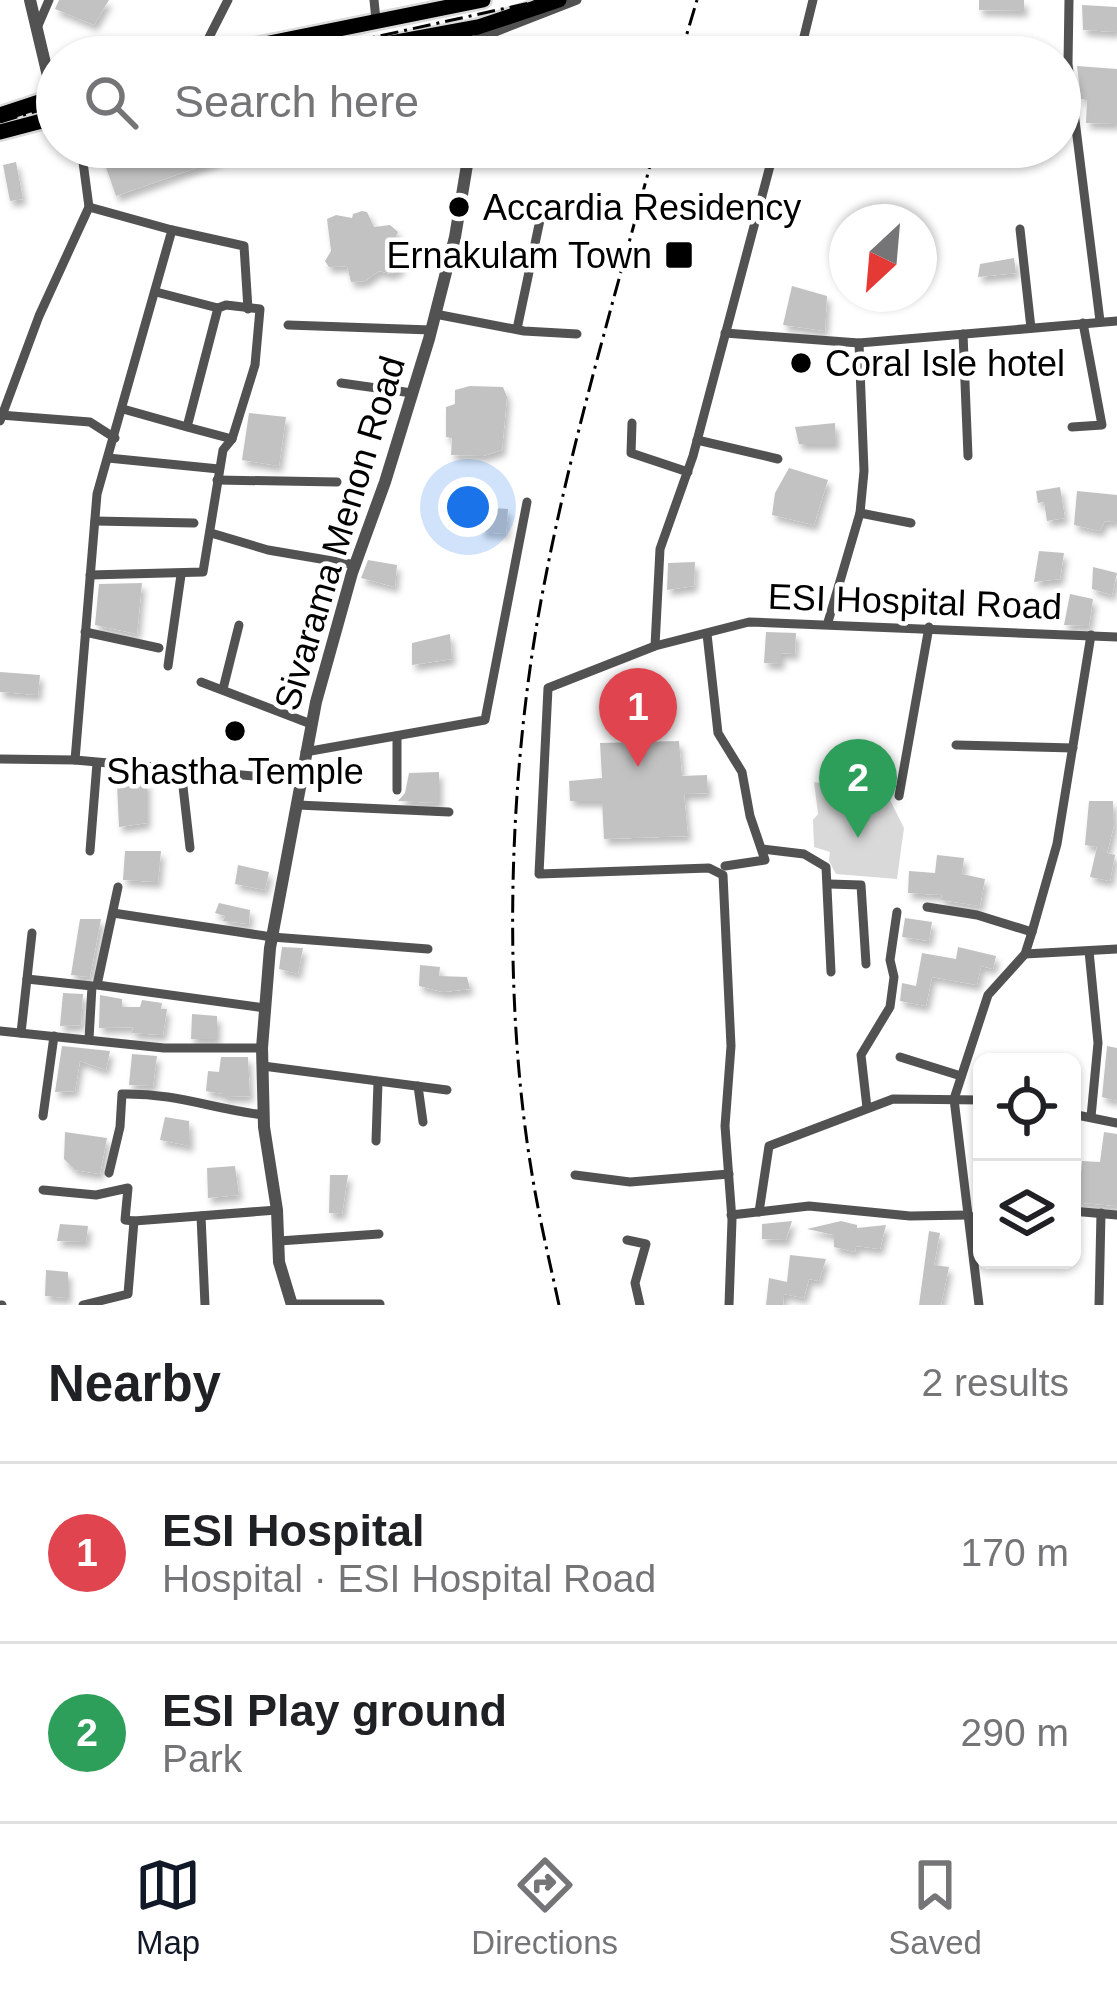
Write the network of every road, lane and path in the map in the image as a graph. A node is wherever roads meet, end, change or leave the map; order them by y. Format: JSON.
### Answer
{"nodes":[{"id":1,"x":30,"y":0,"type":"edge"},
{"id":2,"x":49,"y":0,"type":"edge"},
{"id":3,"x":228,"y":0,"type":"edge"},
{"id":4,"x":374,"y":0,"type":"edge"},
{"id":5,"x":559,"y":0,"type":"edge"},
{"id":6,"x":577,"y":0,"type":"edge"},
{"id":7,"x":814,"y":0,"type":"edge"},
{"id":8,"x":1069,"y":0,"type":"edge"},
{"id":9,"x":477,"y":1,"type":"edge"},
{"id":10,"x":376,"y":20,"type":"junction"},
{"id":11,"x":37,"y":28,"type":"junction"},
{"id":12,"x":479,"y":32,"type":"junction"},
{"id":13,"x":39,"y":36,"type":"edge"},
{"id":14,"x":210,"y":36,"type":"edge"},
{"id":15,"x":300,"y":36,"type":"edge"},
{"id":16,"x":453,"y":36,"type":"edge"},
{"id":17,"x":479,"y":36,"type":"edge"},
{"id":18,"x":805,"y":36,"type":"edge"},
{"id":19,"x":1066,"y":36,"type":"edge"},
{"id":20,"x":36,"y":104,"type":"edge"},
{"id":21,"x":0,"y":115,"type":"edge"},
{"id":22,"x":36,"y":123,"type":"edge"},
{"id":23,"x":0,"y":133,"type":"edge"},
{"id":24,"x":83,"y":168,"type":"edge"},
{"id":25,"x":467,"y":168,"type":"edge"},
{"id":26,"x":769,"y":168,"type":"edge"},
{"id":27,"x":1079,"y":168,"type":"edge"},
{"id":28,"x":88,"y":207,"type":"junction"},
{"id":29,"x":540,"y":220,"type":"dead end"},
{"id":30,"x":1020,"y":229,"type":"dead end"},
{"id":31,"x":172,"y":230,"type":"junction"},
{"id":32,"x":156,"y":292,"type":"junction"},
{"id":33,"x":218,"y":308,"type":"junction"},
{"id":34,"x":248,"y":309,"type":"junction"},
{"id":35,"x":435,"y":314,"type":"junction"},
{"id":36,"x":1100,"y":321,"type":"junction"},
{"id":37,"x":1117,"y":321,"type":"edge"},
{"id":38,"x":1083,"y":323,"type":"junction"},
{"id":39,"x":288,"y":326,"type":"dead end"},
{"id":40,"x":1030,"y":328,"type":"junction"},
{"id":41,"x":517,"y":329,"type":"junction"},
{"id":42,"x":431,"y":330,"type":"junction"},
{"id":43,"x":725,"y":333,"type":"junction"},
{"id":44,"x":577,"y":334,"type":"dead end"},
{"id":45,"x":962,"y":334,"type":"junction"},
{"id":46,"x":859,"y":343,"type":"junction"},
{"id":47,"x":341,"y":383,"type":"dead end"},
{"id":48,"x":412,"y":393,"type":"junction"},
{"id":49,"x":123,"y":409,"type":"junction"},
{"id":50,"x":1,"y":417,"type":"edge"},
{"id":51,"x":632,"y":423,"type":"dead end"},
{"id":52,"x":187,"y":427,"type":"junction"},
{"id":53,"x":1072,"y":427,"type":"dead end"},
{"id":54,"x":115,"y":437,"type":"junction"},
{"id":55,"x":232,"y":440,"type":"junction"},
{"id":56,"x":698,"y":440,"type":"junction"},
{"id":57,"x":968,"y":456,"type":"dead end"},
{"id":58,"x":108,"y":458,"type":"junction"},
{"id":59,"x":778,"y":459,"type":"dead end"},
{"id":60,"x":688,"y":472,"type":"junction"},
{"id":61,"x":218,"y":475,"type":"junction"},
{"id":62,"x":337,"y":482,"type":"dead end"},
{"id":63,"x":527,"y":502,"type":"dead end"},
{"id":64,"x":860,"y":513,"type":"junction"},
{"id":65,"x":95,"y":520,"type":"junction"},
{"id":66,"x":194,"y":524,"type":"dead end"},
{"id":67,"x":911,"y":524,"type":"dead end"},
{"id":68,"x":211,"y":533,"type":"junction"},
{"id":69,"x":356,"y":565,"type":"junction"},
{"id":70,"x":181,"y":574,"type":"junction"},
{"id":71,"x":90,"y":575,"type":"junction"},
{"id":72,"x":829,"y":622,"type":"junction"},
{"id":73,"x":239,"y":625,"type":"dead end"},
{"id":74,"x":929,"y":627,"type":"junction"},
{"id":75,"x":85,"y":632,"type":"junction"},
{"id":76,"x":707,"y":634,"type":"junction"},
{"id":77,"x":1091,"y":635,"type":"junction"},
{"id":78,"x":1117,"y":637,"type":"edge"},
{"id":79,"x":655,"y":646,"type":"junction"},
{"id":80,"x":159,"y":648,"type":"dead end"},
{"id":81,"x":168,"y":666,"type":"dead end"},
{"id":82,"x":202,"y":682,"type":"dead end"},
{"id":83,"x":223,"y":689,"type":"junction"},
{"id":84,"x":311,"y":724,"type":"junction"},
{"id":85,"x":397,"y":736,"type":"junction"},
{"id":86,"x":956,"y":745,"type":"dead end"},
{"id":87,"x":1073,"y":748,"type":"junction"},
{"id":88,"x":305,"y":752,"type":"junction"},
{"id":89,"x":0,"y":759,"type":"edge"},
{"id":90,"x":75,"y":760,"type":"junction"},
{"id":91,"x":97,"y":763,"type":"junction"},
{"id":92,"x":181,"y":769,"type":"junction"},
{"id":93,"x":299,"y":780,"type":"junction"},
{"id":94,"x":397,"y":790,"type":"dead end"},
{"id":95,"x":899,"y":796,"type":"dead end"},
{"id":96,"x":298,"y":805,"type":"junction"},
{"id":97,"x":449,"y":812,"type":"dead end"},
{"id":98,"x":190,"y":848,"type":"dead end"},
{"id":99,"x":762,"y":849,"type":"junction"},
{"id":100,"x":90,"y":851,"type":"dead end"},
{"id":101,"x":724,"y":866,"type":"dead end"},
{"id":102,"x":829,"y":884,"type":"junction"},
{"id":103,"x":118,"y":886,"type":"dead end"},
{"id":104,"x":927,"y":907,"type":"dead end"},
{"id":105,"x":897,"y":912,"type":"dead end"},
{"id":106,"x":112,"y":913,"type":"junction"},
{"id":107,"x":32,"y":932,"type":"dead end"},
{"id":108,"x":1032,"y":932,"type":"junction"},
{"id":109,"x":272,"y":937,"type":"junction"},
{"id":110,"x":428,"y":949,"type":"dead end"},
{"id":111,"x":1117,"y":949,"type":"edge"},
{"id":112,"x":1089,"y":951,"type":"junction"},
{"id":113,"x":1025,"y":954,"type":"junction"},
{"id":114,"x":866,"y":964,"type":"dead end"},
{"id":115,"x":831,"y":972,"type":"dead end"},
{"id":116,"x":27,"y":979,"type":"junction"},
{"id":117,"x":265,"y":1008,"type":"junction"},
{"id":118,"x":0,"y":1031,"type":"edge"},
{"id":119,"x":21,"y":1034,"type":"junction"},
{"id":120,"x":54,"y":1036,"type":"junction"},
{"id":121,"x":89,"y":1039,"type":"junction"},
{"id":122,"x":262,"y":1048,"type":"junction"},
{"id":123,"x":900,"y":1057,"type":"dead end"},
{"id":124,"x":262,"y":1066,"type":"junction"},
{"id":125,"x":962,"y":1076,"type":"junction"},
{"id":126,"x":378,"y":1082,"type":"junction"},
{"id":127,"x":418,"y":1086,"type":"junction"},
{"id":128,"x":447,"y":1090,"type":"dead end"},
{"id":129,"x":954,"y":1099,"type":"junction"},
{"id":130,"x":973,"y":1100,"type":"edge"},
{"id":131,"x":867,"y":1108,"type":"junction"},
{"id":132,"x":264,"y":1114,"type":"junction"},
{"id":133,"x":43,"y":1116,"type":"dead end"},
{"id":134,"x":1081,"y":1116,"type":"edge"},
{"id":135,"x":1090,"y":1117,"type":"junction"},
{"id":136,"x":423,"y":1122,"type":"dead end"},
{"id":137,"x":1117,"y":1123,"type":"edge"},
{"id":138,"x":376,"y":1141,"type":"dead end"},
{"id":139,"x":109,"y":1173,"type":"dead end"},
{"id":140,"x":729,"y":1174,"type":"junction"},
{"id":141,"x":575,"y":1175,"type":"dead end"},
{"id":142,"x":43,"y":1190,"type":"dead end"},
{"id":143,"x":969,"y":1199,"type":"junction"},
{"id":144,"x":973,"y":1199,"type":"edge"},
{"id":145,"x":277,"y":1210,"type":"junction"},
{"id":146,"x":759,"y":1212,"type":"junction"},
{"id":147,"x":1081,"y":1212,"type":"edge"},
{"id":148,"x":1101,"y":1213,"type":"junction"},
{"id":149,"x":731,"y":1215,"type":"junction"},
{"id":150,"x":969,"y":1215,"type":"junction"},
{"id":151,"x":200,"y":1216,"type":"junction"},
{"id":152,"x":1117,"y":1216,"type":"edge"},
{"id":153,"x":134,"y":1221,"type":"junction"},
{"id":154,"x":379,"y":1234,"type":"dead end"},
{"id":155,"x":280,"y":1240,"type":"junction"},
{"id":156,"x":627,"y":1240,"type":"dead end"},
{"id":157,"x":380,"y":1304,"type":"edge"},
{"id":158,"x":83,"y":1305,"type":"edge"},
{"id":159,"x":206,"y":1305,"type":"edge"},
{"id":160,"x":292,"y":1305,"type":"edge"},
{"id":161,"x":640,"y":1305,"type":"edge"},
{"id":162,"x":729,"y":1305,"type":"edge"},
{"id":163,"x":979,"y":1305,"type":"edge"},
{"id":164,"x":1099,"y":1305,"type":"edge"}],
"edges":[{"from":1,"to":11,"type":"street"},
{"from":2,"to":11,"type":"street"},
{"from":3,"to":14,"type":"street"},
{"from":4,"to":10,"type":"street"},
{"from":5,"to":12,"type":"main road"},
{"from":6,"to":12,"type":"street"},
{"from":7,"to":18,"type":"street"},
{"from":8,"to":19,"type":"street"},
{"from":9,"to":10,"type":"main road"},
{"from":10,"to":15,"type":"main road"},
{"from":11,"to":13,"type":"street"},
{"from":12,"to":16,"type":"main road"},
{"from":12,"to":17,"type":"street"},
{"from":20,"to":21,"type":"main road"},
{"from":22,"to":23,"type":"main road"},
{"from":24,"to":28,"type":"street"},
{"from":25,"to":35,"type":"street","name":"Sivarama Menon Road"},
{"from":26,"to":43,"type":"street"},
{"from":27,"to":36,"type":"street"},
{"from":28,"to":31,"type":"street"},
{"from":28,"to":50,"type":"street"},
{"from":29,"to":41,"type":"street"},
{"from":30,"to":40,"type":"street"},
{"from":31,"to":32,"type":"street"},
{"from":31,"to":34,"type":"street"},
{"from":32,"to":33,"type":"street"},
{"from":32,"to":49,"type":"street"},
{"from":33,"to":34,"type":"street"},
{"from":33,"to":52,"type":"street"},
{"from":34,"to":55,"type":"street"},
{"from":35,"to":41,"type":"street"},
{"from":35,"to":42,"type":"street","name":"Sivarama Menon Road"},
{"from":36,"to":37,"type":"street"},
{"from":36,"to":38,"type":"street"},
{"from":38,"to":40,"type":"street"},
{"from":38,"to":53,"type":"street"},
{"from":39,"to":42,"type":"street"},
{"from":40,"to":45,"type":"street"},
{"from":41,"to":44,"type":"street"},
{"from":42,"to":48,"type":"street","name":"Sivarama Menon Road"},
{"from":43,"to":46,"type":"street"},
{"from":43,"to":56,"type":"street"},
{"from":45,"to":46,"type":"street"},
{"from":45,"to":57,"type":"street"},
{"from":46,"to":64,"type":"street"},
{"from":47,"to":48,"type":"street"},
{"from":48,"to":69,"type":"street","name":"Sivarama Menon Road"},
{"from":49,"to":52,"type":"street"},
{"from":49,"to":54,"type":"street"},
{"from":50,"to":54,"type":"street"},
{"from":51,"to":60,"type":"street"},
{"from":52,"to":55,"type":"street"},
{"from":54,"to":58,"type":"street"},
{"from":55,"to":61,"type":"street"},
{"from":56,"to":59,"type":"street"},
{"from":56,"to":60,"type":"street"},
{"from":58,"to":61,"type":"street"},
{"from":58,"to":65,"type":"street"},
{"from":60,"to":79,"type":"street"},
{"from":61,"to":62,"type":"street"},
{"from":61,"to":68,"type":"street"},
{"from":63,"to":85,"type":"street"},
{"from":64,"to":67,"type":"street"},
{"from":64,"to":72,"type":"street"},
{"from":65,"to":66,"type":"street"},
{"from":65,"to":71,"type":"street"},
{"from":68,"to":69,"type":"street"},
{"from":68,"to":70,"type":"street"},
{"from":69,"to":84,"type":"street","name":"Sivarama Menon Road"},
{"from":70,"to":71,"type":"street"},
{"from":70,"to":81,"type":"street"},
{"from":71,"to":75,"type":"street"},
{"from":72,"to":74,"type":"street","name":"ESI Hospital Road"},
{"from":72,"to":76,"type":"street","name":"ESI Hospital Road"},
{"from":73,"to":83,"type":"street"},
{"from":74,"to":77,"type":"street","name":"ESI Hospital Road"},
{"from":74,"to":95,"type":"street"},
{"from":75,"to":80,"type":"street"},
{"from":75,"to":90,"type":"street"},
{"from":76,"to":79,"type":"street","name":"ESI Hospital Road"},
{"from":76,"to":99,"type":"street"},
{"from":77,"to":78,"type":"street","name":"ESI Hospital Road"},
{"from":77,"to":87,"type":"street"},
{"from":79,"to":140,"type":"street","name":"ESI Hospital Road"},
{"from":82,"to":83,"type":"street"},
{"from":83,"to":84,"type":"street"},
{"from":84,"to":88,"type":"street","name":"Sivarama Menon Road"},
{"from":85,"to":88,"type":"street"},
{"from":85,"to":94,"type":"street"},
{"from":86,"to":87,"type":"street"},
{"from":87,"to":108,"type":"street"},
{"from":88,"to":93,"type":"street","name":"Sivarama Menon Road"},
{"from":89,"to":90,"type":"street"},
{"from":90,"to":91,"type":"street"},
{"from":91,"to":92,"type":"street"},
{"from":91,"to":100,"type":"street"},
{"from":92,"to":93,"type":"street"},
{"from":92,"to":98,"type":"street"},
{"from":93,"to":96,"type":"street","name":"Sivarama Menon Road"},
{"from":96,"to":97,"type":"street"},
{"from":96,"to":109,"type":"street","name":"Sivarama Menon Road"},
{"from":99,"to":101,"type":"street"},
{"from":99,"to":102,"type":"street"},
{"from":102,"to":114,"type":"street"},
{"from":102,"to":115,"type":"street"},
{"from":103,"to":106,"type":"street"},
{"from":104,"to":108,"type":"street"},
{"from":105,"to":131,"type":"street"},
{"from":106,"to":109,"type":"street"},
{"from":106,"to":117,"type":"street"},
{"from":107,"to":116,"type":"street"},
{"from":108,"to":113,"type":"street"},
{"from":109,"to":110,"type":"street"},
{"from":109,"to":117,"type":"street","name":"Sivarama Menon Road"},
{"from":111,"to":112,"type":"street"},
{"from":112,"to":113,"type":"street"},
{"from":112,"to":135,"type":"street"},
{"from":113,"to":125,"type":"street"},
{"from":116,"to":119,"type":"street"},
{"from":116,"to":121,"type":"street"},
{"from":117,"to":122,"type":"street","name":"Sivarama Menon Road"},
{"from":118,"to":119,"type":"street"},
{"from":119,"to":120,"type":"street"},
{"from":120,"to":121,"type":"street"},
{"from":120,"to":133,"type":"street"},
{"from":121,"to":122,"type":"street"},
{"from":122,"to":124,"type":"street","name":"Sivarama Menon Road"},
{"from":123,"to":125,"type":"street"},
{"from":124,"to":126,"type":"street"},
{"from":124,"to":132,"type":"street","name":"Sivarama Menon Road"},
{"from":125,"to":129,"type":"street"},
{"from":126,"to":127,"type":"street"},
{"from":126,"to":138,"type":"street"},
{"from":127,"to":128,"type":"street"},
{"from":127,"to":136,"type":"street"},
{"from":129,"to":130,"type":"street"},
{"from":129,"to":131,"type":"street"},
{"from":129,"to":143,"type":"street"},
{"from":131,"to":146,"type":"street"},
{"from":132,"to":139,"type":"street"},
{"from":132,"to":145,"type":"street","name":"Sivarama Menon Road"},
{"from":134,"to":135,"type":"street"},
{"from":135,"to":137,"type":"street"},
{"from":140,"to":141,"type":"street"},
{"from":140,"to":149,"type":"street"},
{"from":142,"to":153,"type":"street"},
{"from":143,"to":144,"type":"street"},
{"from":143,"to":150,"type":"street"},
{"from":145,"to":151,"type":"street"},
{"from":145,"to":155,"type":"street","name":"Sivarama Menon Road"},
{"from":146,"to":149,"type":"street"},
{"from":146,"to":150,"type":"street"},
{"from":147,"to":148,"type":"street"},
{"from":148,"to":152,"type":"street"},
{"from":148,"to":164,"type":"street"},
{"from":149,"to":162,"type":"street"},
{"from":150,"to":163,"type":"street"},
{"from":151,"to":153,"type":"street"},
{"from":151,"to":159,"type":"street"},
{"from":153,"to":158,"type":"street"},
{"from":154,"to":155,"type":"street"},
{"from":155,"to":160,"type":"street","name":"Sivarama Menon Road"},
{"from":156,"to":161,"type":"street"},
{"from":157,"to":160,"type":"street"}]}
